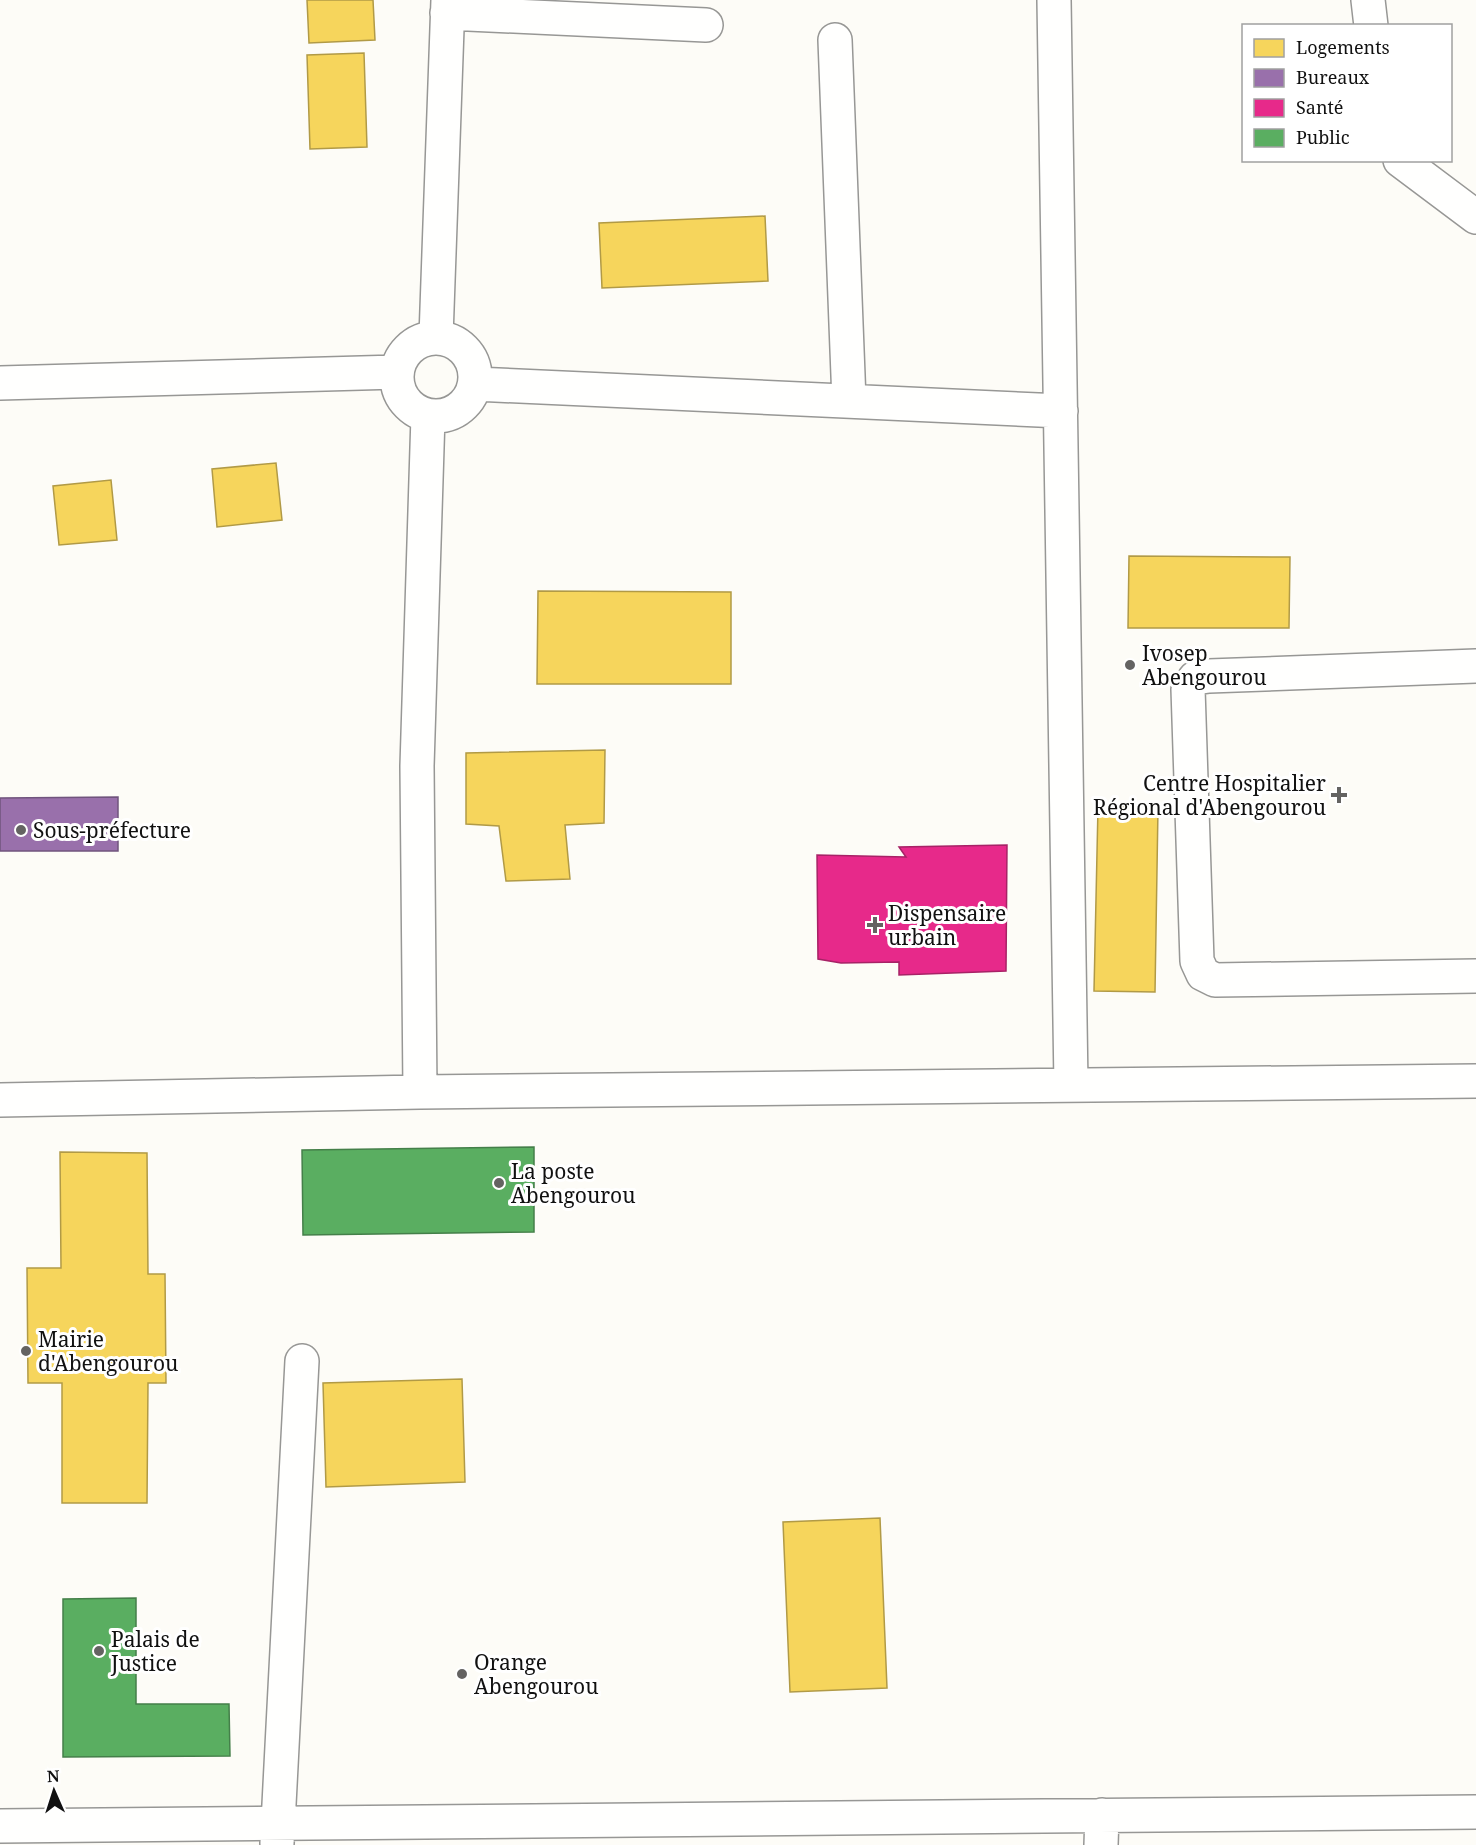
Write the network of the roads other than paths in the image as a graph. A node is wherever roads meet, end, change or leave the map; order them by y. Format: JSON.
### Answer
{"nodes":[{"id":1,"x":1054,"y":0,"type":"edge"},
{"id":2,"x":1368,"y":0,"type":"edge"},
{"id":3,"x":447,"y":7,"type":"edge"},
{"id":4,"x":1371,"y":24,"type":"edge"},
{"id":5,"x":706,"y":25,"type":"dead end"},
{"id":6,"x":835,"y":40,"type":"dead end"},
{"id":7,"x":1403,"y":162,"type":"edge"},
{"id":8,"x":1476,"y":217,"type":"edge"},
{"id":9,"x":436,"y":337,"type":"junction"},
{"id":10,"x":397,"y":372,"type":"junction"},
{"id":11,"x":0,"y":383,"type":"edge"},
{"id":12,"x":476,"y":384,"type":"junction"},
{"id":13,"x":849,"y":401,"type":"junction"},
{"id":14,"x":1060,"y":411,"type":"junction"},
{"id":15,"x":428,"y":416,"type":"junction"},
{"id":16,"x":1476,"y":666,"type":"edge"},
{"id":17,"x":1476,"y":976,"type":"edge"},
{"id":18,"x":1476,"y":1081,"type":"edge"},
{"id":19,"x":1071,"y":1085,"type":"junction"},
{"id":20,"x":420,"y":1092,"type":"junction"},
{"id":21,"x":0,"y":1100,"type":"edge"},
{"id":22,"x":302,"y":1361,"type":"dead end"},
{"id":23,"x":1476,"y":1812,"type":"edge"},
{"id":24,"x":1101,"y":1830,"type":"edge"},
{"id":25,"x":7,"y":1832,"type":"edge"},
{"id":26,"x":592,"y":1832,"type":"edge"},
{"id":27,"x":277,"y":1834,"type":"edge"}],
"edges":[{"from":1,"to":14,"type":"street"},
{"from":2,"to":4,"type":"street"},
{"from":3,"to":5,"type":"street"},
{"from":3,"to":9,"type":"street"},
{"from":6,"to":13,"type":"street"},
{"from":7,"to":8,"type":"street"},
{"from":9,"to":10,"type":"street"},
{"from":9,"to":12,"type":"street"},
{"from":10,"to":11,"type":"street"},
{"from":10,"to":15,"type":"street"},
{"from":12,"to":13,"type":"street"},
{"from":12,"to":15,"type":"street"},
{"from":13,"to":14,"type":"street"},
{"from":14,"to":19,"type":"street"},
{"from":15,"to":20,"type":"street"},
{"from":16,"to":17,"type":"street"},
{"from":18,"to":19,"type":"street"},
{"from":19,"to":20,"type":"street"},
{"from":20,"to":21,"type":"street"},
{"from":22,"to":27,"type":"street"},
{"from":23,"to":24,"type":"street"},
{"from":24,"to":26,"type":"street"},
{"from":25,"to":27,"type":"street"},
{"from":26,"to":27,"type":"street"}]}
